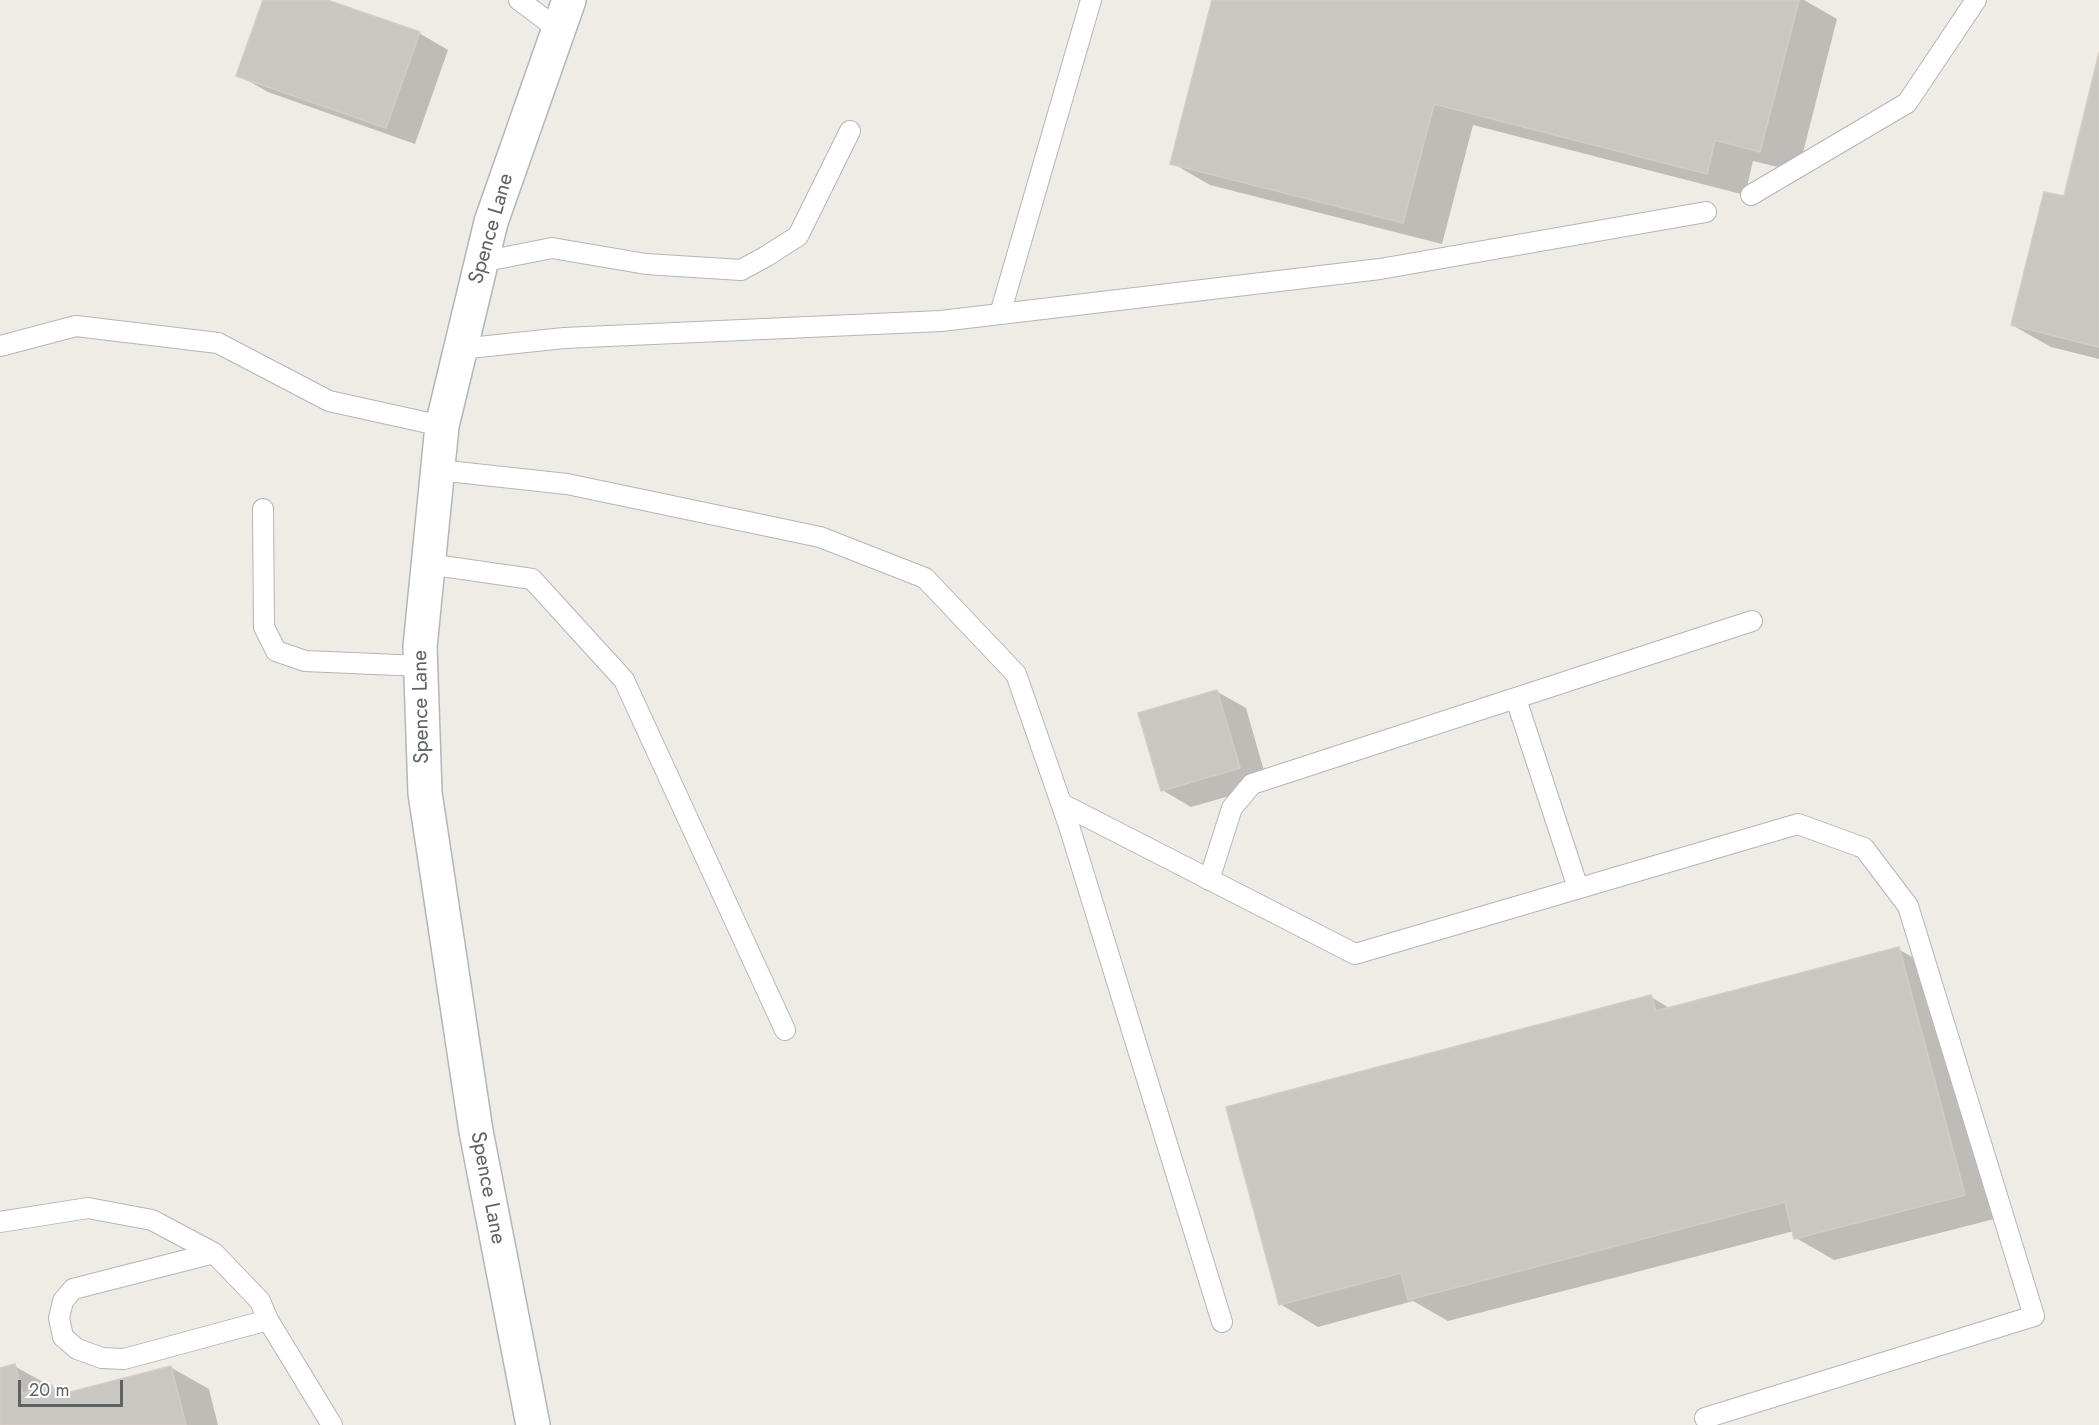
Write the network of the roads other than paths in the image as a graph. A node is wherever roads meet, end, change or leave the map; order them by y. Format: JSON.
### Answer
{"nodes":[{"id":1,"x":519,"y":0,"type":"edge"},
{"id":2,"x":569,"y":0,"type":"edge"},
{"id":3,"x":1091,"y":0,"type":"edge"},
{"id":4,"x":1976,"y":0,"type":"edge"},
{"id":5,"x":558,"y":30,"type":"junction"},
{"id":6,"x":850,"y":131,"type":"dead end"},
{"id":7,"x":1750,"y":195,"type":"dead end"},
{"id":8,"x":1706,"y":212,"type":"dead end"},
{"id":9,"x":481,"y":262,"type":"junction"},
{"id":10,"x":1000,"y":314,"type":"junction"},
{"id":11,"x":0,"y":346,"type":"edge"},
{"id":12,"x":460,"y":349,"type":"junction"},
{"id":13,"x":442,"y":426,"type":"junction"},
{"id":14,"x":438,"y":470,"type":"junction"},
{"id":15,"x":263,"y":509,"type":"dead end"},
{"id":16,"x":428,"y":564,"type":"junction"},
{"id":17,"x":1752,"y":621,"type":"dead end"},
{"id":18,"x":421,"y":666,"type":"junction"},
{"id":19,"x":1516,"y":699,"type":"junction"},
{"id":20,"x":1062,"y":804,"type":"junction"},
{"id":21,"x":1209,"y":880,"type":"junction"},
{"id":22,"x":1578,"y":888,"type":"junction"},
{"id":23,"x":785,"y":1030,"type":"dead end"},
{"id":24,"x":0,"y":1222,"type":"edge"},
{"id":25,"x":214,"y":1253,"type":"junction"},
{"id":26,"x":268,"y":1320,"type":"junction"},
{"id":27,"x":1222,"y":1322,"type":"dead end"},
{"id":28,"x":1705,"y":1418,"type":"dead end"},
{"id":29,"x":332,"y":1425,"type":"edge"},
{"id":30,"x":533,"y":1425,"type":"edge"}],
"edges":[{"from":1,"to":5,"type":"lane"},
{"from":2,"to":5,"type":"main road","name":"Spence Lane"},
{"from":3,"to":10,"type":"lane"},
{"from":4,"to":7,"type":"lane"},
{"from":5,"to":9,"type":"main road","name":"Spence Lane"},
{"from":6,"to":9,"type":"lane"},
{"from":8,"to":10,"type":"lane"},
{"from":9,"to":12,"type":"main road","name":"Spence Lane"},
{"from":10,"to":12,"type":"lane"},
{"from":11,"to":13,"type":"lane"},
{"from":12,"to":13,"type":"main road","name":"Spence Lane"},
{"from":13,"to":14,"type":"main road","name":"Spence Lane"},
{"from":14,"to":16,"type":"main road","name":"Spence Lane"},
{"from":14,"to":20,"type":"lane"},
{"from":15,"to":18,"type":"lane"},
{"from":16,"to":18,"type":"main road","name":"Spence Lane"},
{"from":16,"to":23,"type":"lane"},
{"from":17,"to":19,"type":"lane"},
{"from":18,"to":30,"type":"main road","name":"Spence Lane"},
{"from":19,"to":21,"type":"lane"},
{"from":19,"to":22,"type":"lane"},
{"from":20,"to":21,"type":"lane"},
{"from":20,"to":27,"type":"lane"},
{"from":21,"to":22,"type":"lane"},
{"from":22,"to":28,"type":"lane"},
{"from":24,"to":25,"type":"lane"},
{"from":25,"to":26,"type":"lane"},
{"from":25,"to":26,"type":"lane"},
{"from":26,"to":29,"type":"lane"}]}
